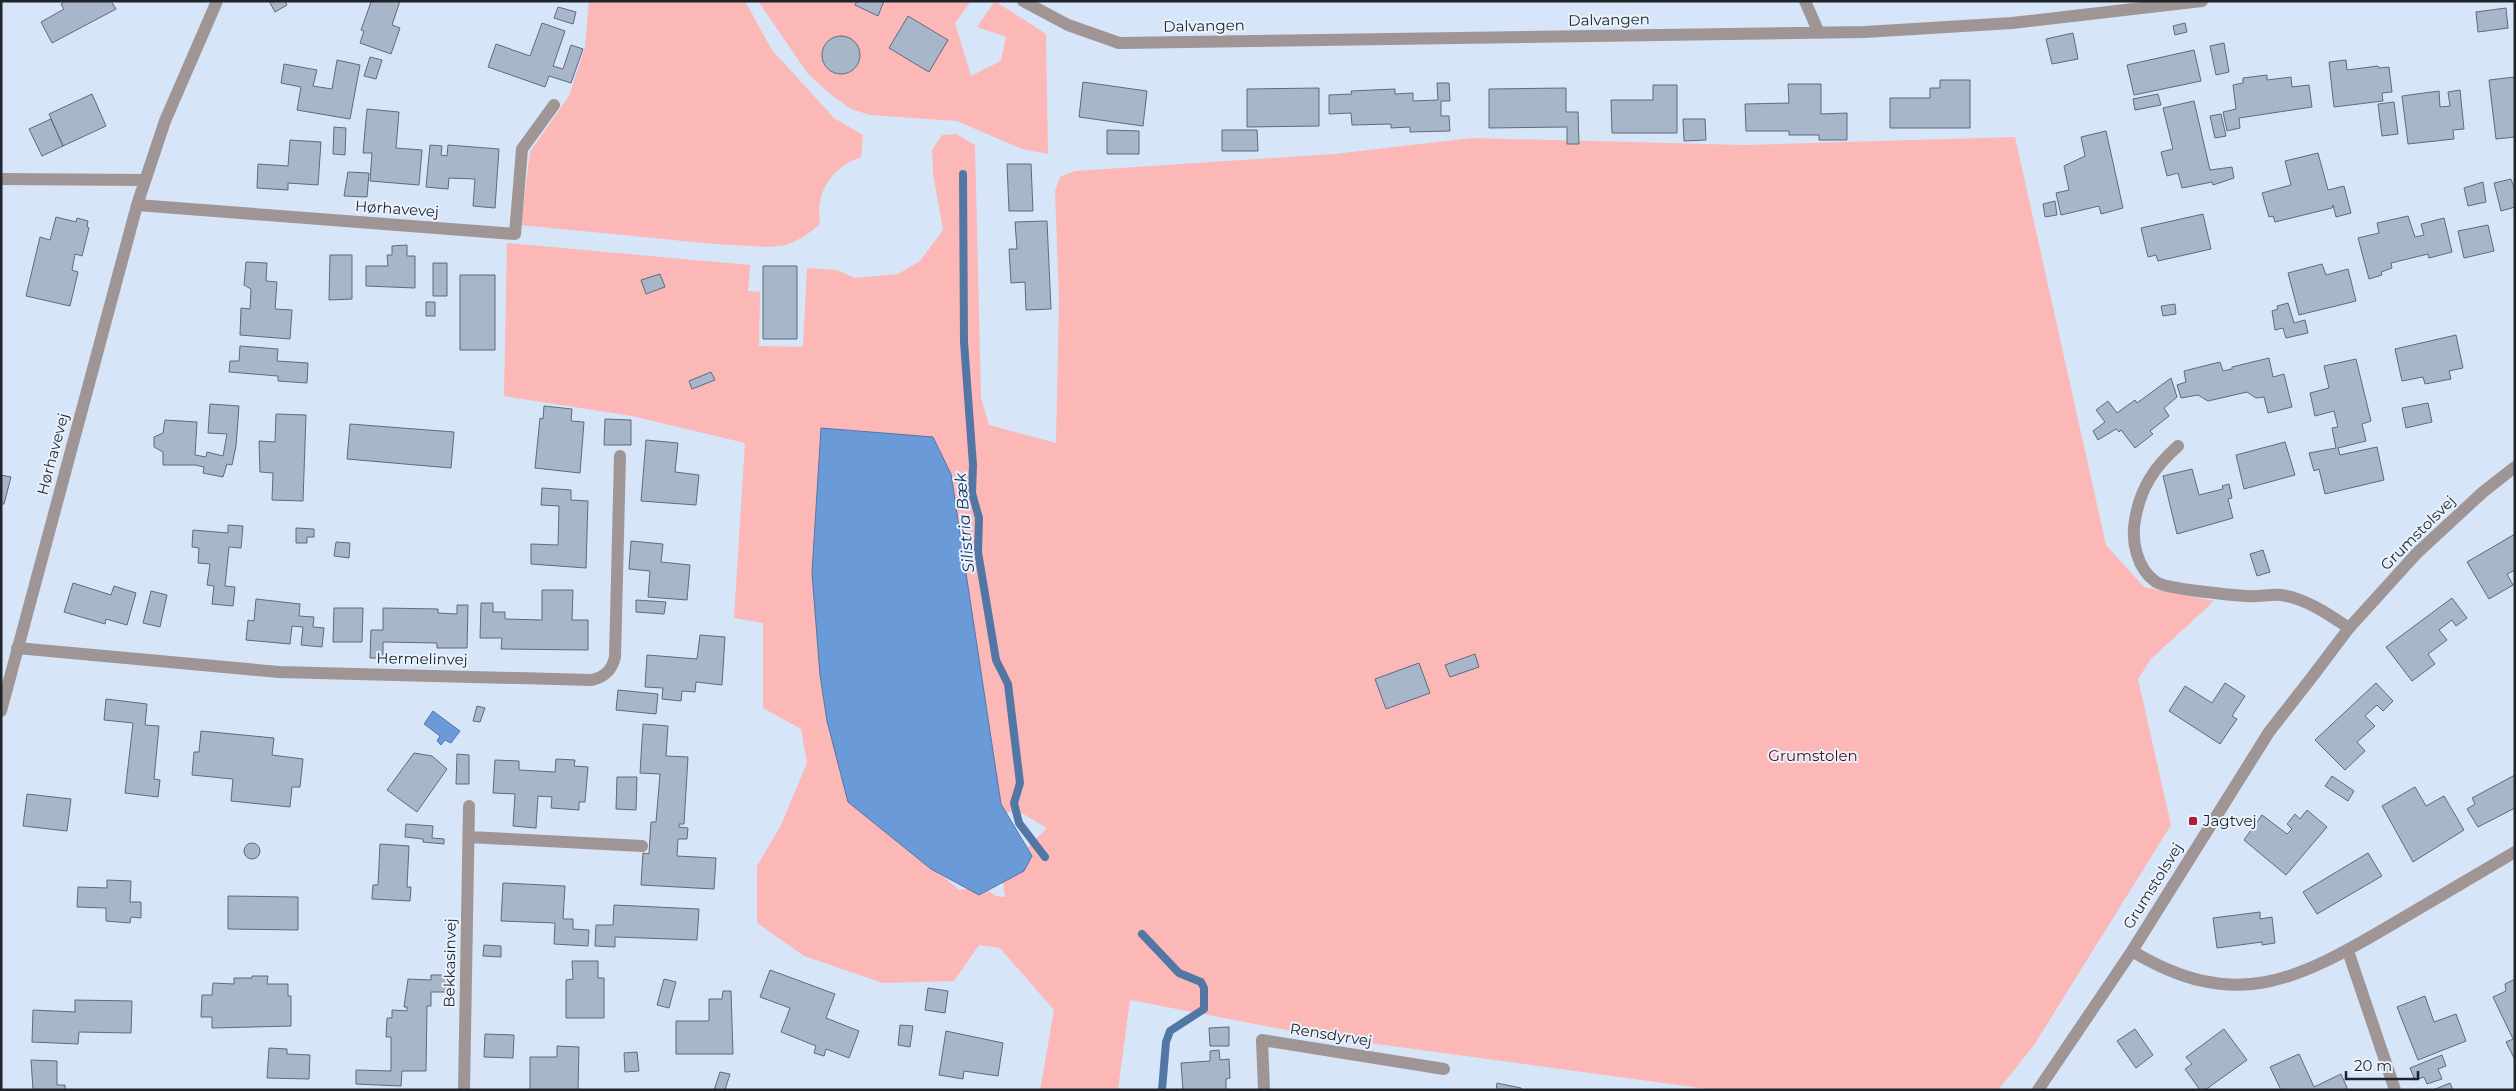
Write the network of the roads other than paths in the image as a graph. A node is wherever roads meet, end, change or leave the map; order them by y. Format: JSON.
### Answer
{"nodes":[{"id":1,"x":217,"y":1,"type":"edge"},
{"id":2,"x":1023,"y":1,"type":"edge"},
{"id":3,"x":1805,"y":1,"type":"edge"},
{"id":4,"x":2202,"y":1,"type":"edge"},
{"id":5,"x":1819,"y":33,"type":"junction"},
{"id":6,"x":554,"y":105,"type":"dead end"},
{"id":7,"x":1,"y":179,"type":"edge"},
{"id":8,"x":145,"y":180,"type":"junction"},
{"id":9,"x":137,"y":205,"type":"junction"},
{"id":10,"x":2178,"y":446,"type":"dead end"},
{"id":11,"x":620,"y":456,"type":"dead end"},
{"id":12,"x":2515,"y":467,"type":"edge"},
{"id":13,"x":2349,"y":628,"type":"junction"},
{"id":14,"x":17,"y":648,"type":"junction"},
{"id":15,"x":1,"y":711,"type":"edge"},
{"id":16,"x":469,"y":806,"type":"dead end"},
{"id":17,"x":469,"y":837,"type":"junction"},
{"id":18,"x":642,"y":846,"type":"dead end"},
{"id":19,"x":2515,"y":852,"type":"edge"},
{"id":20,"x":2132,"y":950,"type":"junction"},
{"id":21,"x":2348,"y":951,"type":"junction"},
{"id":22,"x":1444,"y":1069,"type":"dead end"},
{"id":23,"x":464,"y":1090,"type":"edge"},
{"id":24,"x":1264,"y":1090,"type":"edge"},
{"id":25,"x":2038,"y":1090,"type":"edge"},
{"id":26,"x":2395,"y":1090,"type":"edge"}],
"edges":[{"from":1,"to":8,"type":"street","name":"Hørhavevej"},
{"from":2,"to":5,"type":"street","name":"Dalvangen"},
{"from":3,"to":5,"type":"street"},
{"from":4,"to":5,"type":"street","name":"Dalvangen"},
{"from":6,"to":9,"type":"street","name":"Hørhavevej"},
{"from":7,"to":8,"type":"street"},
{"from":8,"to":9,"type":"street","name":"Hørhavevej"},
{"from":9,"to":14,"type":"street","name":"Hørhavevej"},
{"from":10,"to":13,"type":"street"},
{"from":11,"to":14,"type":"street","name":"Hermelinvej"},
{"from":12,"to":13,"type":"street","name":"Grumstolsvej"},
{"from":13,"to":20,"type":"street","name":"Grumstolsvej"},
{"from":14,"to":15,"type":"street","name":"Hørhavevej"},
{"from":16,"to":17,"type":"street","name":"Bekkasinvej"},
{"from":17,"to":18,"type":"street"},
{"from":17,"to":23,"type":"street","name":"Bekkasinvej"},
{"from":19,"to":21,"type":"street"},
{"from":20,"to":21,"type":"street"},
{"from":20,"to":25,"type":"street","name":"Grumstolsvej"},
{"from":21,"to":26,"type":"street"},
{"from":22,"to":24,"type":"street","name":"Rensdyrvej"}]}
